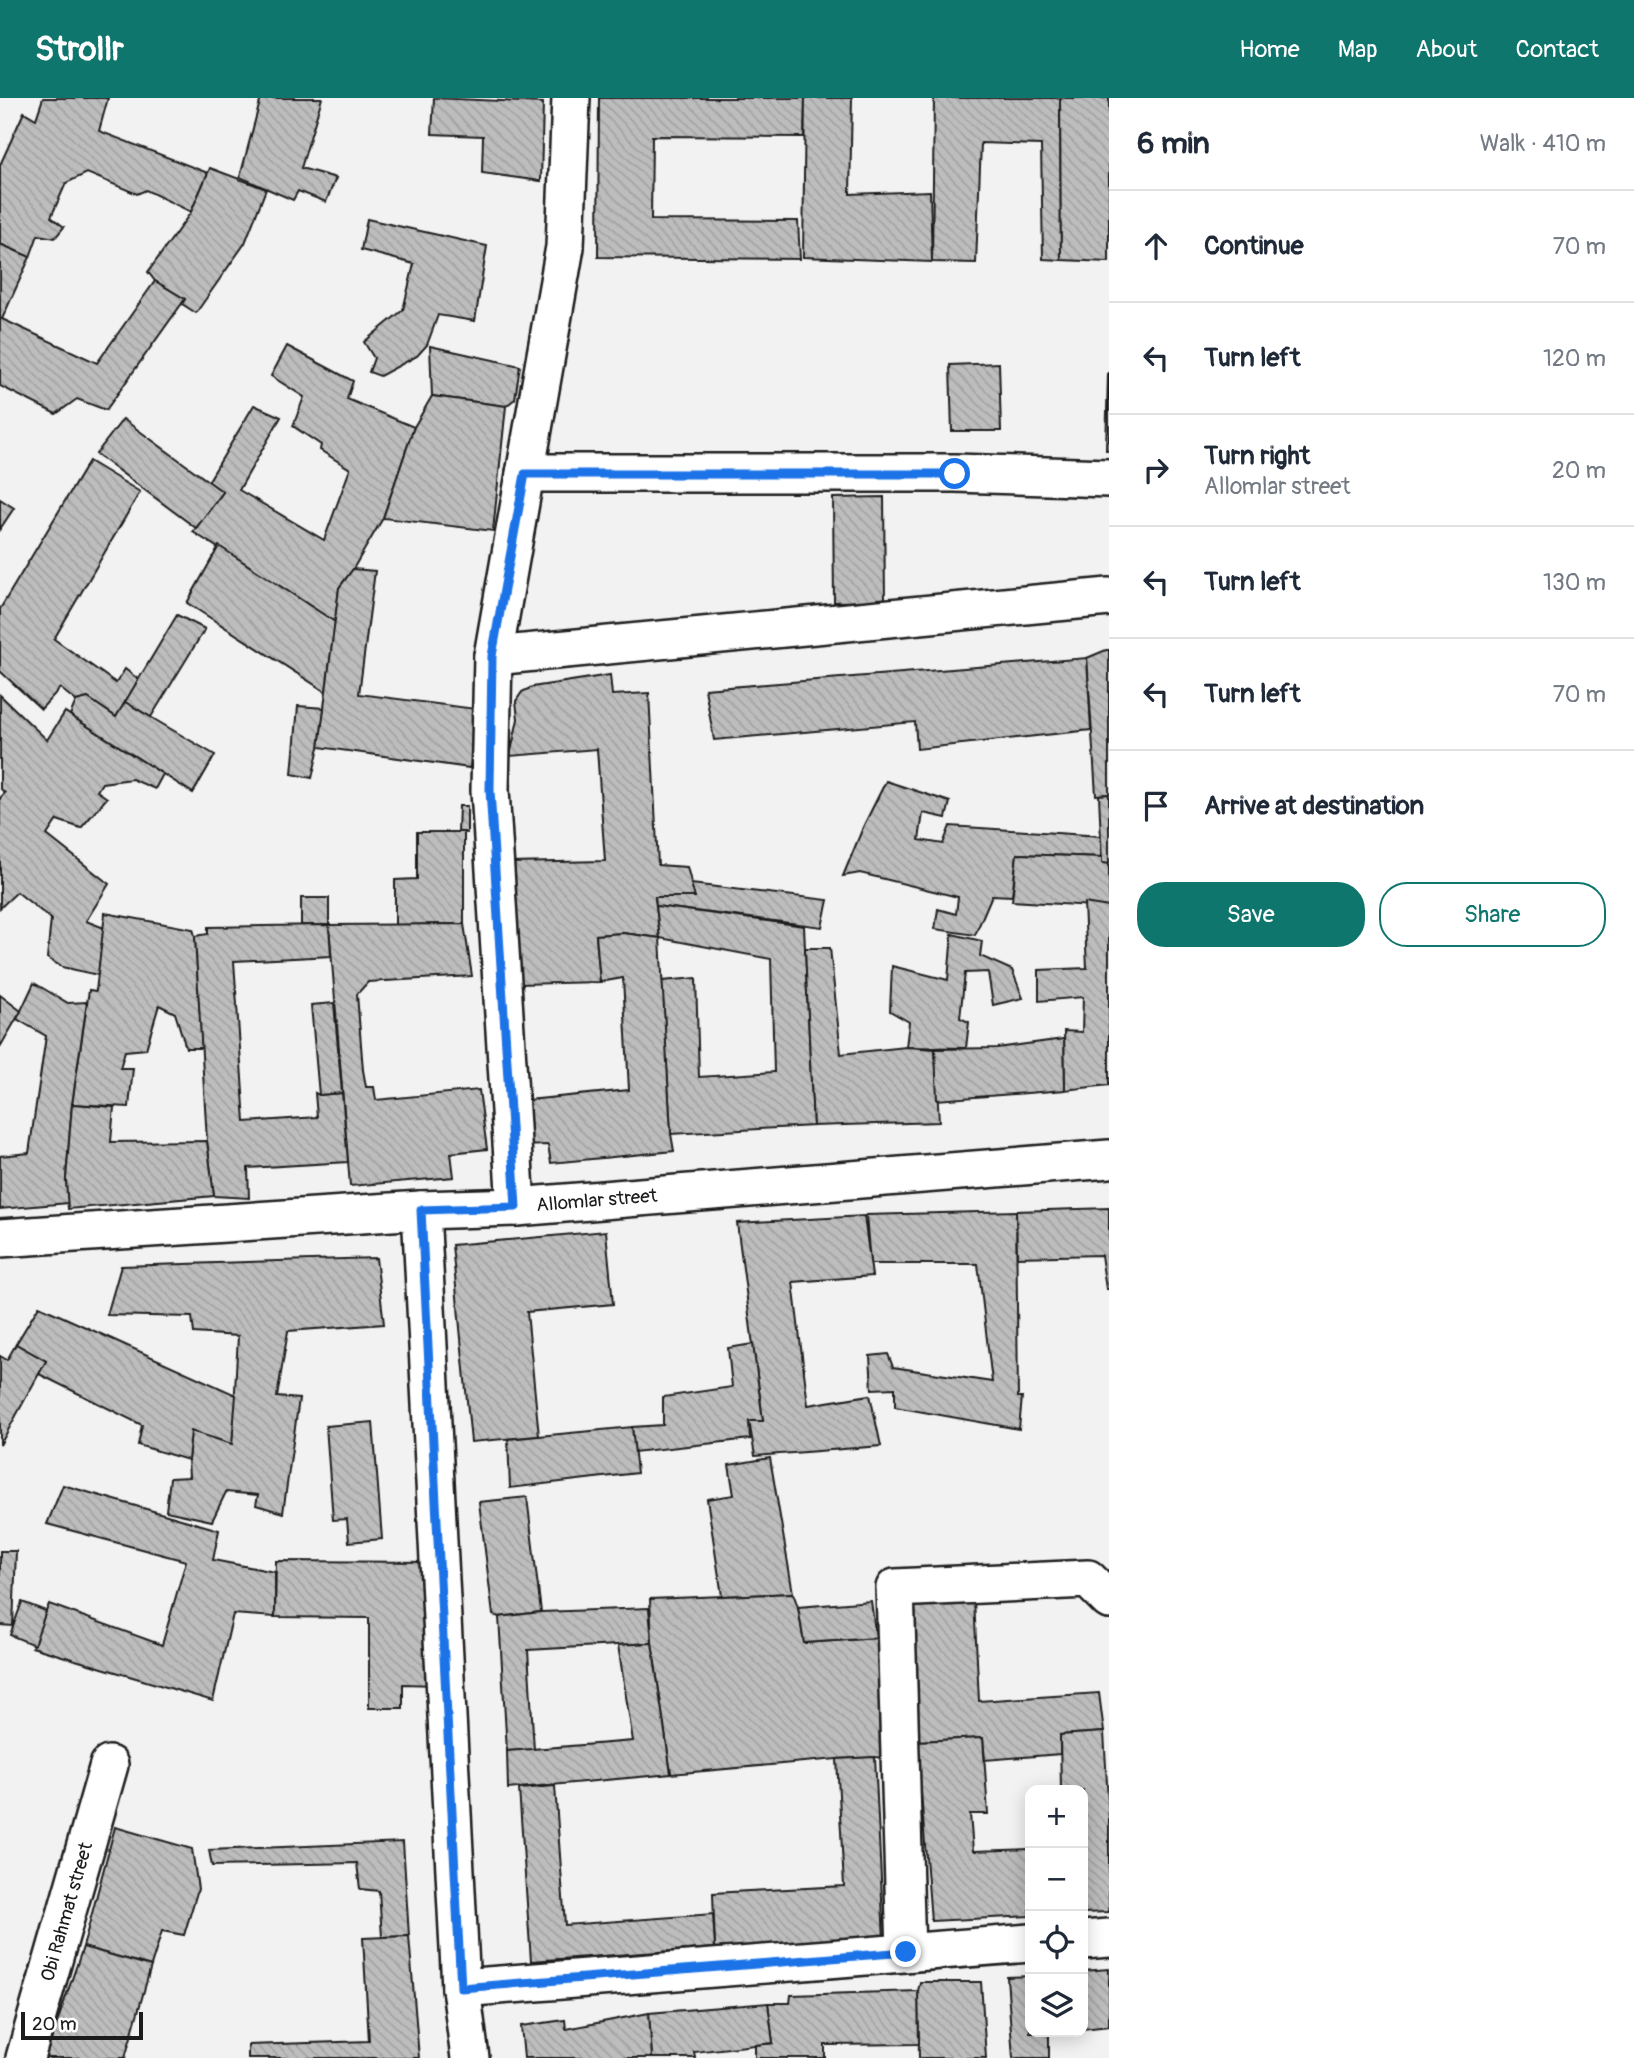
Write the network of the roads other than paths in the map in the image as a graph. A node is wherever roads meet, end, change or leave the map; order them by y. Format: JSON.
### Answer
{"nodes":[{"id":1,"x":571,"y":98,"type":"edge"},
{"id":2,"x":525,"y":474,"type":"junction"},
{"id":3,"x":1109,"y":478,"type":"edge"},
{"id":4,"x":1109,"y":597,"type":"edge"},
{"id":5,"x":492,"y":656,"type":"junction"},
{"id":6,"x":1109,"y":1159,"type":"edge"},
{"id":7,"x":516,"y":1207,"type":"junction"},
{"id":8,"x":421,"y":1210,"type":"junction"},
{"id":9,"x":0,"y":1238,"type":"edge"},
{"id":10,"x":1109,"y":1600,"type":"edge"},
{"id":11,"x":109,"y":1765,"type":"dead end"},
{"id":12,"x":1109,"y":1938,"type":"edge"},
{"id":13,"x":1088,"y":1940,"type":"edge"},
{"id":14,"x":1025,"y":1944,"type":"edge"},
{"id":15,"x":906,"y":1952,"type":"junction"},
{"id":16,"x":461,"y":1988,"type":"junction"},
{"id":17,"x":25,"y":2058,"type":"edge"},
{"id":18,"x":470,"y":2058,"type":"edge"}],
"edges":[{"from":1,"to":2,"type":"street"},
{"from":2,"to":3,"type":"street"},
{"from":2,"to":5,"type":"street"},
{"from":4,"to":5,"type":"street"},
{"from":5,"to":7,"type":"street"},
{"from":6,"to":7,"type":"street","name":"Allomlar street"},
{"from":7,"to":8,"type":"street","name":"Allomlar street"},
{"from":8,"to":9,"type":"street","name":"Allomlar street"},
{"from":8,"to":16,"type":"street"},
{"from":10,"to":15,"type":"street"},
{"from":11,"to":17,"type":"street","name":"Obi Rahmat street"},
{"from":12,"to":13,"type":"street"},
{"from":14,"to":15,"type":"street"},
{"from":15,"to":16,"type":"street"},
{"from":16,"to":18,"type":"street"}]}
